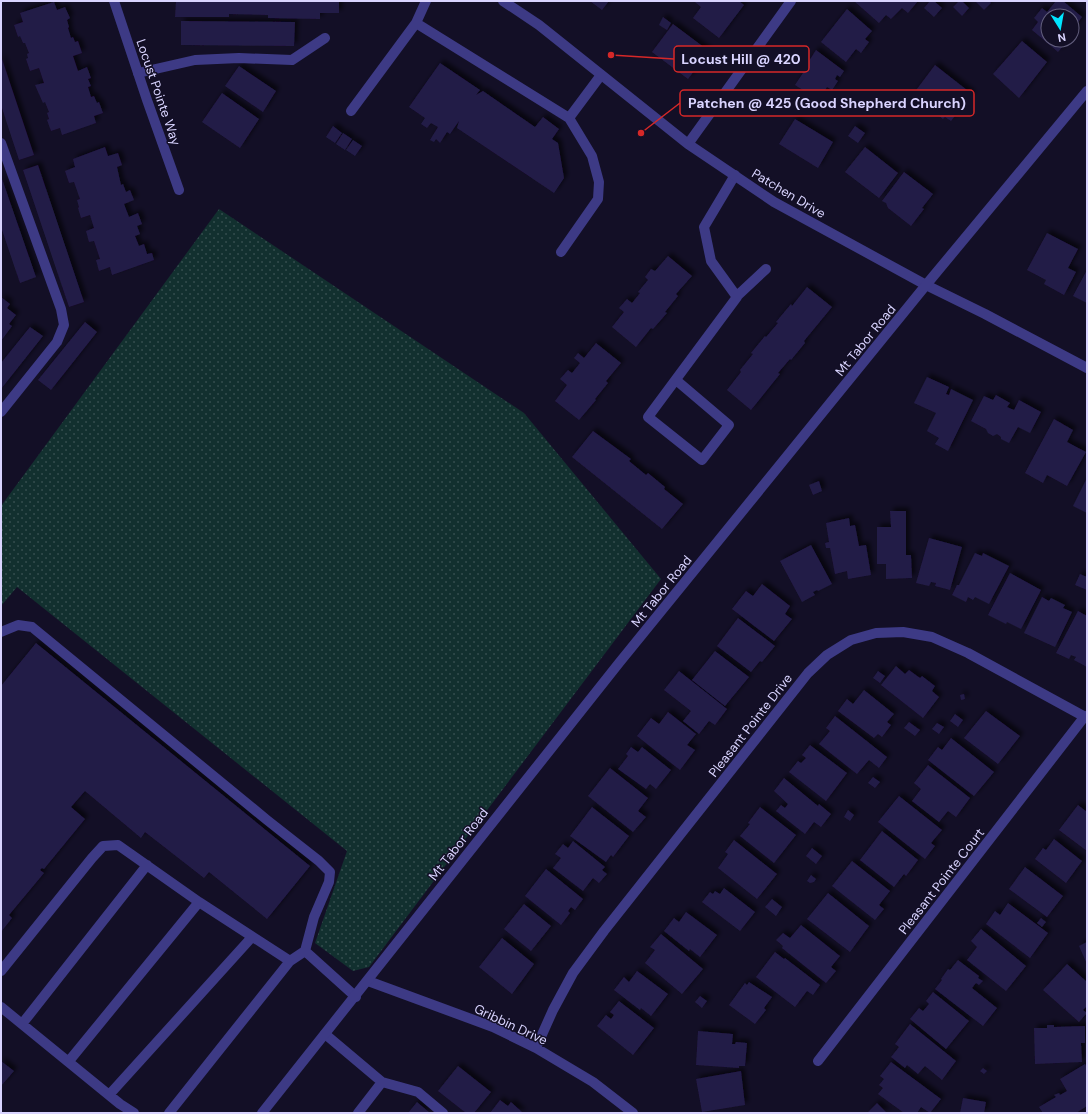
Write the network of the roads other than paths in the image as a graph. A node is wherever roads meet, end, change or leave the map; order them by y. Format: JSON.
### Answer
{"nodes":[{"id":1,"x":114,"y":1,"type":"edge"},
{"id":2,"x":426,"y":1,"type":"edge"},
{"id":3,"x":503,"y":1,"type":"edge"},
{"id":4,"x":791,"y":1,"type":"edge"},
{"id":5,"x":416,"y":23,"type":"junction"},
{"id":6,"x":325,"y":38,"type":"dead end"},
{"id":7,"x":138,"y":73,"type":"junction"},
{"id":8,"x":602,"y":75,"type":"junction"},
{"id":9,"x":1087,"y":91,"type":"edge"},
{"id":10,"x":351,"y":111,"type":"dead end"},
{"id":11,"x":569,"y":118,"type":"junction"},
{"id":12,"x":1,"y":143,"type":"edge"},
{"id":13,"x":688,"y":144,"type":"junction"},
{"id":14,"x":734,"y":175,"type":"junction"},
{"id":15,"x":180,"y":190,"type":"dead end"},
{"id":16,"x":561,"y":252,"type":"dead end"},
{"id":17,"x":766,"y":269,"type":"dead end"},
{"id":18,"x":926,"y":285,"type":"junction"},
{"id":19,"x":736,"y":297,"type":"junction"},
{"id":20,"x":1087,"y":368,"type":"edge"},
{"id":21,"x":676,"y":380,"type":"junction"},
{"id":22,"x":1,"y":412,"type":"edge"},
{"id":23,"x":1,"y":632,"type":"edge"},
{"id":24,"x":1086,"y":717,"type":"edge"},
{"id":25,"x":147,"y":865,"type":"junction"},
{"id":26,"x":199,"y":902,"type":"junction"},
{"id":27,"x":252,"y":937,"type":"junction"},
{"id":28,"x":305,"y":951,"type":"junction"},
{"id":29,"x":290,"y":961,"type":"junction"},
{"id":30,"x":1,"y":971,"type":"edge"},
{"id":31,"x":368,"y":981,"type":"junction"},
{"id":32,"x":356,"y":996,"type":"junction"},
{"id":33,"x":1,"y":1007,"type":"edge"},
{"id":34,"x":22,"y":1024,"type":"junction"},
{"id":35,"x":326,"y":1034,"type":"junction"},
{"id":36,"x":536,"y":1048,"type":"junction"},
{"id":37,"x":69,"y":1061,"type":"junction"},
{"id":38,"x":818,"y":1061,"type":"dead end"},
{"id":39,"x":382,"y":1082,"type":"junction"},
{"id":40,"x":110,"y":1095,"type":"junction"},
{"id":41,"x":134,"y":1113,"type":"edge"},
{"id":42,"x":169,"y":1113,"type":"edge"},
{"id":43,"x":262,"y":1113,"type":"edge"},
{"id":44,"x":358,"y":1113,"type":"edge"},
{"id":45,"x":444,"y":1113,"type":"edge"},
{"id":46,"x":633,"y":1113,"type":"edge"}],
"edges":[{"from":1,"to":7,"type":"street","name":"Locust Pointe Way"},
{"from":2,"to":5,"type":"street"},
{"from":3,"to":8,"type":"street","name":"Patchen Drive"},
{"from":4,"to":13,"type":"street"},
{"from":5,"to":10,"type":"street"},
{"from":5,"to":11,"type":"street"},
{"from":6,"to":7,"type":"street"},
{"from":7,"to":15,"type":"street","name":"Locust Pointe Way"},
{"from":8,"to":11,"type":"street"},
{"from":8,"to":13,"type":"street","name":"Patchen Drive"},
{"from":9,"to":18,"type":"street","name":"Mt Tabor Road"},
{"from":11,"to":16,"type":"street"},
{"from":12,"to":22,"type":"street"},
{"from":13,"to":14,"type":"street","name":"Patchen Drive"},
{"from":14,"to":18,"type":"street","name":"Patchen Drive"},
{"from":14,"to":19,"type":"street"},
{"from":17,"to":19,"type":"street"},
{"from":18,"to":20,"type":"street","name":"Patchen Drive"},
{"from":18,"to":31,"type":"street","name":"Mt Tabor Road"},
{"from":19,"to":21,"type":"street"},
{"from":21,"to":21,"type":"street"},
{"from":23,"to":28,"type":"street"},
{"from":24,"to":36,"type":"street","name":"Pleasant Pointe Drive"},
{"from":24,"to":38,"type":"street","name":"Pleasant Pointe Court"},
{"from":25,"to":26,"type":"street"},
{"from":25,"to":30,"type":"street"},
{"from":25,"to":34,"type":"street"},
{"from":26,"to":27,"type":"street"},
{"from":26,"to":37,"type":"street"},
{"from":27,"to":29,"type":"street"},
{"from":27,"to":40,"type":"street"},
{"from":28,"to":29,"type":"street"},
{"from":28,"to":32,"type":"street"},
{"from":29,"to":42,"type":"street"},
{"from":31,"to":32,"type":"street","name":"Mt Tabor Road"},
{"from":31,"to":36,"type":"street","name":"Gribbin Drive"},
{"from":32,"to":35,"type":"street","name":"Mt Tabor Road"},
{"from":33,"to":34,"type":"street"},
{"from":34,"to":37,"type":"street"},
{"from":35,"to":39,"type":"street"},
{"from":35,"to":43,"type":"street","name":"Mt Tabor Road"},
{"from":36,"to":46,"type":"street","name":"Gribbin Drive"},
{"from":37,"to":40,"type":"street"},
{"from":39,"to":44,"type":"street"},
{"from":39,"to":45,"type":"street"},
{"from":40,"to":41,"type":"street"}]}
